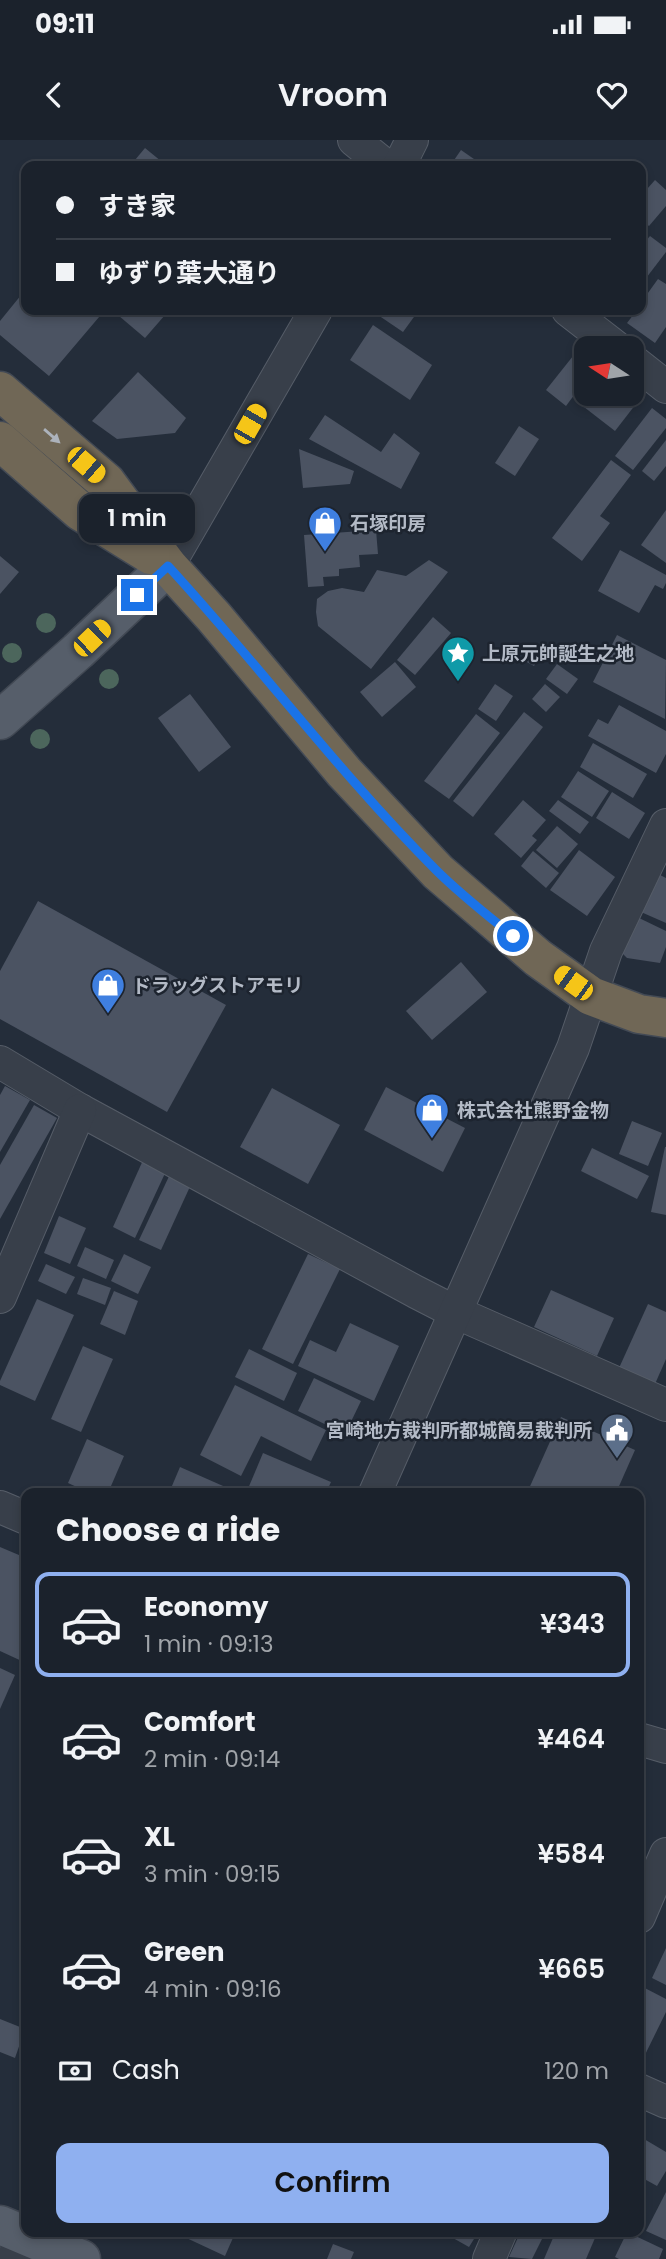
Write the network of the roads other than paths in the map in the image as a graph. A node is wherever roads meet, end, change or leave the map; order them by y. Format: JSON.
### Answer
{"nodes":[{"id":1,"x":354,"y":140,"type":"edge"},
{"id":2,"x":412,"y":140,"type":"edge"},
{"id":3,"x":380,"y":161,"type":"edge"},
{"id":4,"x":402,"y":161,"type":"edge"},
{"id":5,"x":313,"y":315,"type":"edge"},
{"id":6,"x":574,"y":315,"type":"edge"},
{"id":7,"x":602,"y":336,"type":"edge"},
{"id":8,"x":644,"y":370,"type":"edge"},
{"id":9,"x":666,"y":387,"type":"edge"},
{"id":10,"x":0,"y":391,"type":"edge"},
{"id":11,"x":0,"y":441,"type":"edge"},
{"id":12,"x":168,"y":566,"type":"junction"},
{"id":13,"x":0,"y":719,"type":"edge"},
{"id":14,"x":666,"y":825,"type":"edge"},
{"id":15,"x":591,"y":996,"type":"junction"},
{"id":16,"x":666,"y":1018,"type":"edge"},
{"id":17,"x":0,"y":1062,"type":"edge"},
{"id":18,"x":80,"y":1110,"type":"junction"},
{"id":19,"x":0,"y":1297,"type":"edge"},
{"id":20,"x":455,"y":1312,"type":"junction"},
{"id":21,"x":666,"y":1405,"type":"edge"},
{"id":22,"x":377,"y":1488,"type":"edge"},
{"id":23,"x":0,"y":1507,"type":"edge"},
{"id":24,"x":21,"y":1516,"type":"edge"},
{"id":25,"x":644,"y":1740,"type":"edge"},
{"id":26,"x":666,"y":1747,"type":"edge"},
{"id":27,"x":666,"y":1854,"type":"edge"},
{"id":28,"x":644,"y":1905,"type":"edge"},
{"id":29,"x":644,"y":2092,"type":"edge"},
{"id":30,"x":666,"y":2102,"type":"edge"},
{"id":31,"x":15,"y":2236,"type":"edge"},
{"id":32,"x":498,"y":2237,"type":"edge"},
{"id":33,"x":81,"y":2259,"type":"edge"},
{"id":34,"x":489,"y":2259,"type":"edge"}],
"edges":[{"from":1,"to":3,"type":"street"},
{"from":2,"to":4,"type":"street"},
{"from":5,"to":12,"type":"street"},
{"from":6,"to":7,"type":"street"},
{"from":8,"to":9,"type":"street"},
{"from":10,"to":12,"type":"highway","one_way":true},
{"from":11,"to":12,"type":"highway"},
{"from":12,"to":13,"type":"main road"},
{"from":12,"to":15,"type":"highway"},
{"from":14,"to":15,"type":"street"},
{"from":15,"to":16,"type":"highway"},
{"from":15,"to":20,"type":"street"},
{"from":17,"to":18,"type":"street"},
{"from":18,"to":19,"type":"street"},
{"from":18,"to":20,"type":"street"},
{"from":20,"to":21,"type":"street"},
{"from":20,"to":22,"type":"street"},
{"from":23,"to":24,"type":"street"},
{"from":25,"to":26,"type":"street"},
{"from":27,"to":28,"type":"street"},
{"from":29,"to":30,"type":"street"},
{"from":31,"to":33,"type":"main road"},
{"from":32,"to":34,"type":"street"}]}
